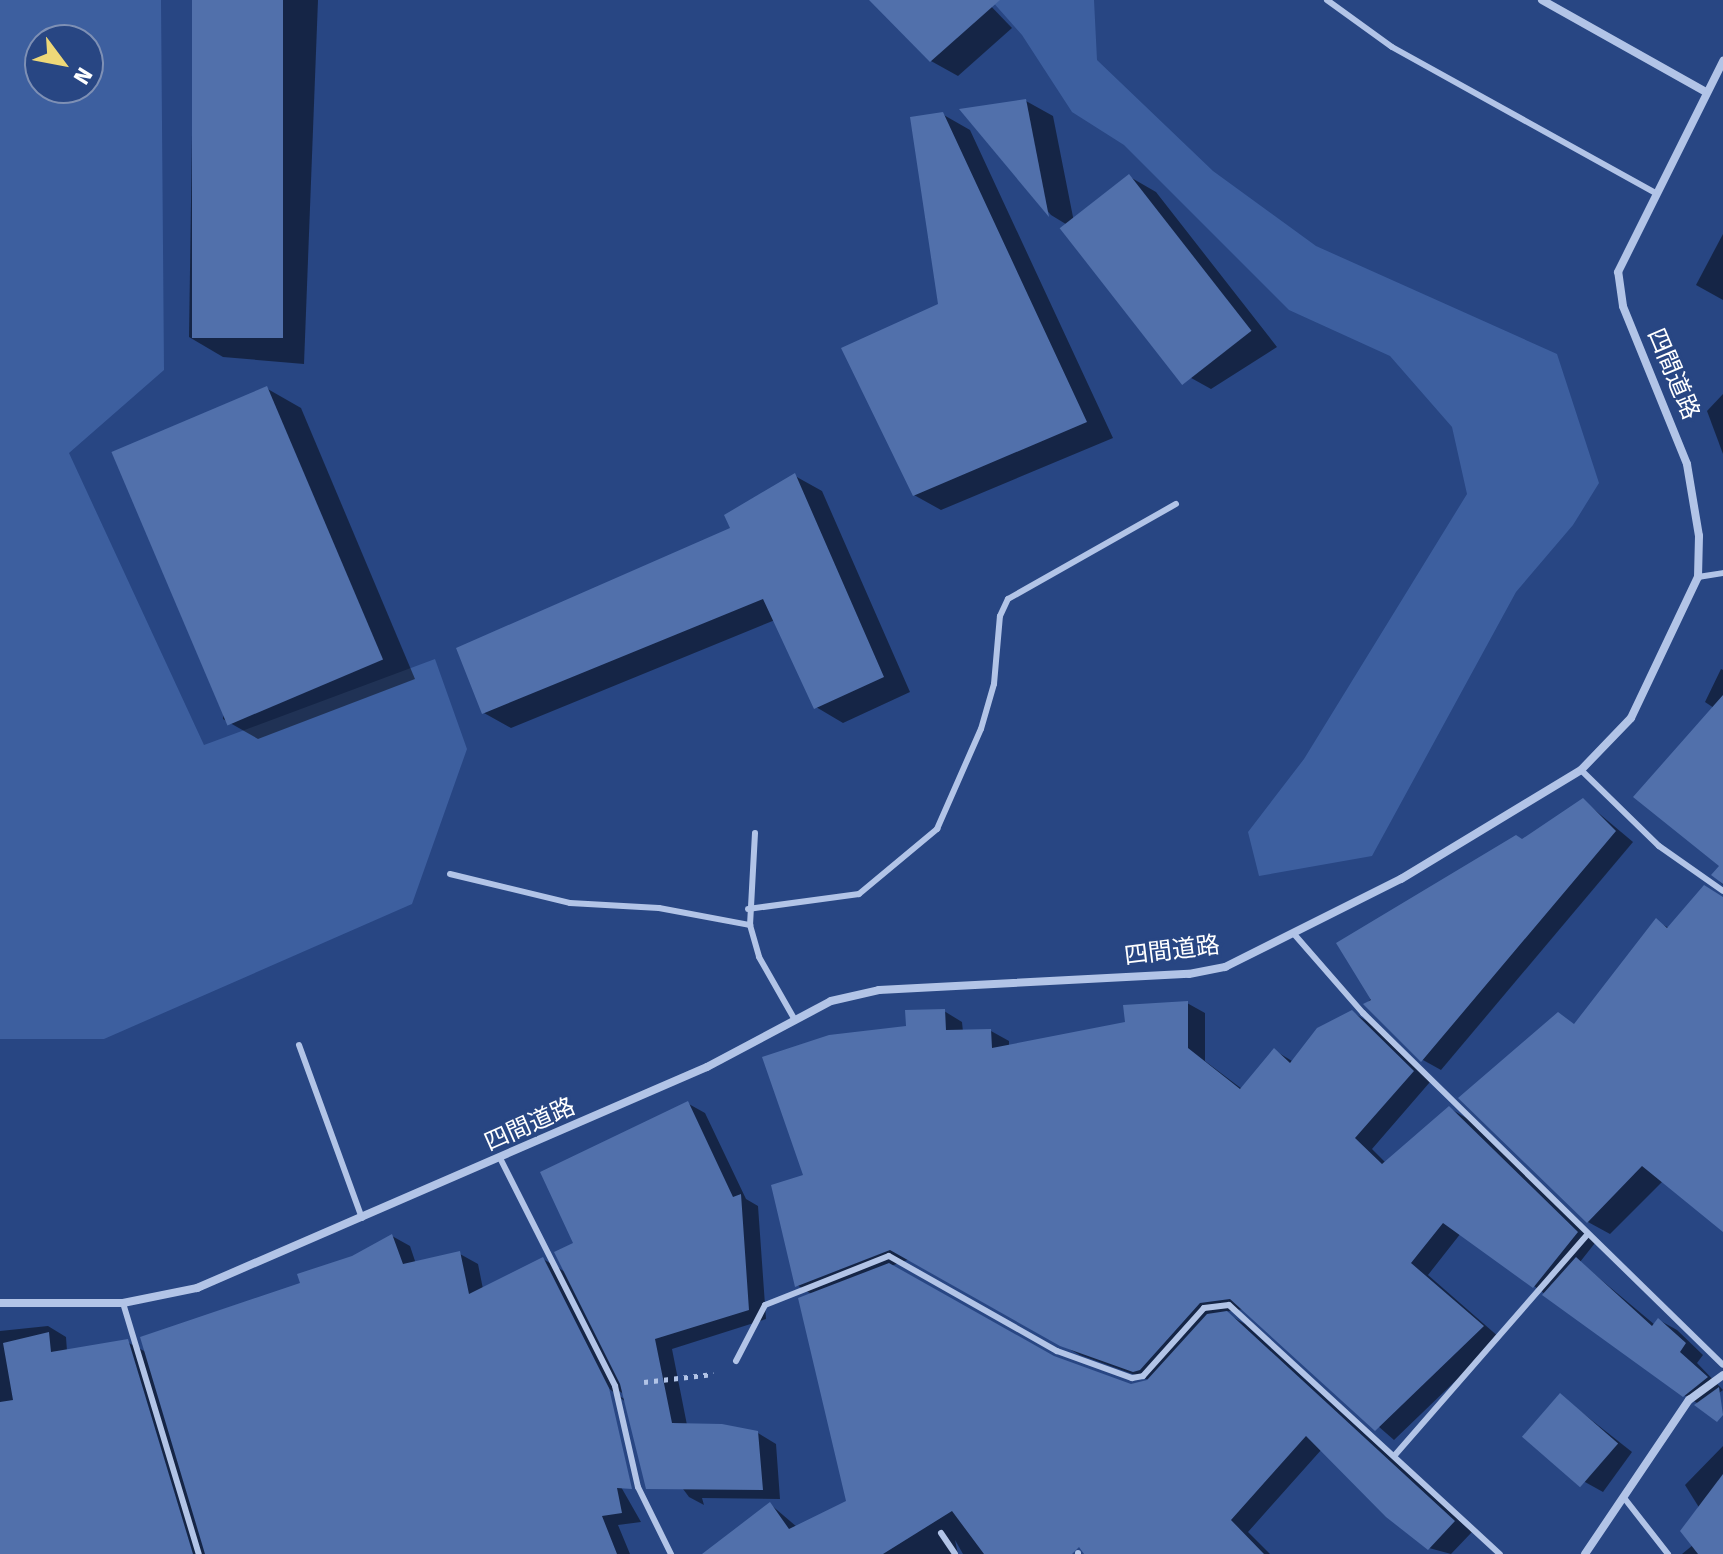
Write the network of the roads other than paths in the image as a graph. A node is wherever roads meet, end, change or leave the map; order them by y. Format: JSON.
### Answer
{"nodes":[{"id":1,"x":1327,"y":0,"type":"edge"},
{"id":2,"x":1542,"y":0,"type":"edge"},
{"id":3,"x":1723,"y":61,"type":"edge"},
{"id":4,"x":1706,"y":92,"type":"junction"},
{"id":5,"x":1654,"y":192,"type":"junction"},
{"id":6,"x":1176,"y":504,"type":"dead end"},
{"id":7,"x":1723,"y":573,"type":"edge"},
{"id":8,"x":1698,"y":577,"type":"junction"},
{"id":9,"x":1581,"y":770,"type":"junction"},
{"id":10,"x":755,"y":833,"type":"dead end"},
{"id":11,"x":450,"y":874,"type":"dead end"},
{"id":12,"x":1723,"y":891,"type":"edge"},
{"id":13,"x":748,"y":909,"type":"junction"},
{"id":14,"x":750,"y":925,"type":"junction"},
{"id":15,"x":1294,"y":934,"type":"junction"},
{"id":16,"x":795,"y":1020,"type":"junction"},
{"id":17,"x":299,"y":1045,"type":"dead end"},
{"id":18,"x":501,"y":1160,"type":"junction"},
{"id":19,"x":363,"y":1219,"type":"junction"},
{"id":20,"x":1586,"y":1236,"type":"junction"},
{"id":21,"x":0,"y":1303,"type":"edge"},
{"id":22,"x":123,"y":1303,"type":"junction"},
{"id":23,"x":736,"y":1361,"type":"road end"},
{"id":24,"x":1723,"y":1365,"type":"edge"},
{"id":25,"x":1723,"y":1375,"type":"edge"},
{"id":26,"x":1395,"y":1455,"type":"junction"},
{"id":27,"x":1625,"y":1499,"type":"junction"},
{"id":28,"x":941,"y":1533,"type":"dead end"},
{"id":29,"x":199,"y":1554,"type":"edge"},
{"id":30,"x":671,"y":1554,"type":"edge"},
{"id":31,"x":955,"y":1554,"type":"edge"},
{"id":32,"x":1500,"y":1554,"type":"edge"},
{"id":33,"x":1585,"y":1554,"type":"edge"},
{"id":34,"x":1668,"y":1554,"type":"edge"}],
"edges":[{"from":1,"to":5,"type":"lane"},
{"from":2,"to":4,"type":"street"},
{"from":3,"to":4,"type":"street","name":"四間道路"},
{"from":4,"to":5,"type":"street","name":"四間道路"},
{"from":5,"to":8,"type":"street","name":"四間道路"},
{"from":6,"to":13,"type":"lane"},
{"from":7,"to":8,"type":"lane"},
{"from":8,"to":9,"type":"street","name":"四間道路"},
{"from":9,"to":12,"type":"lane"},
{"from":9,"to":15,"type":"street","name":"四間道路"},
{"from":10,"to":13,"type":"lane"},
{"from":11,"to":14,"type":"lane"},
{"from":13,"to":14,"type":"lane"},
{"from":14,"to":16,"type":"lane"},
{"from":15,"to":16,"type":"street","name":"四間道路"},
{"from":15,"to":20,"type":"lane"},
{"from":16,"to":18,"type":"street","name":"四間道路"},
{"from":17,"to":19,"type":"lane"},
{"from":18,"to":19,"type":"street","name":"四間道路"},
{"from":18,"to":30,"type":"lane"},
{"from":19,"to":22,"type":"street","name":"四間道路"},
{"from":20,"to":24,"type":"lane"},
{"from":20,"to":26,"type":"lane"},
{"from":21,"to":22,"type":"street","name":"四間道路"},
{"from":22,"to":29,"type":"lane"},
{"from":23,"to":26,"type":"lane"},
{"from":25,"to":27,"type":"street"},
{"from":26,"to":32,"type":"lane"},
{"from":27,"to":33,"type":"street"},
{"from":27,"to":34,"type":"lane"},
{"from":28,"to":31,"type":"lane"}]}
